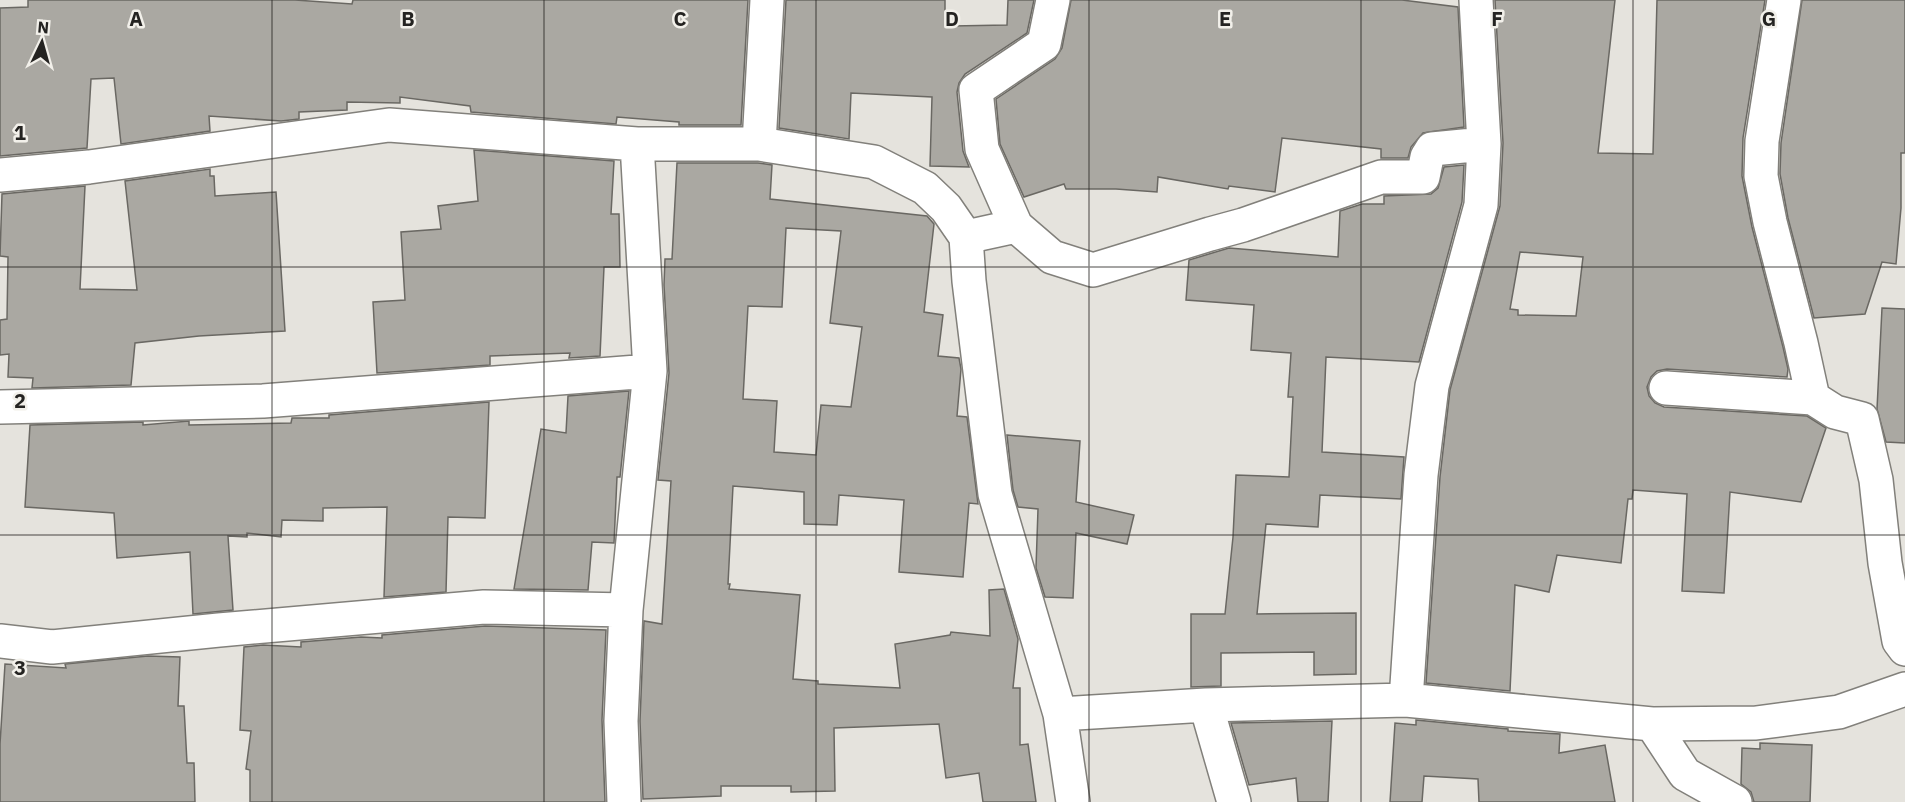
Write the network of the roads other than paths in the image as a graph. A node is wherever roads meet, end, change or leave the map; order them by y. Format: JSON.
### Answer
{"nodes":[{"id":1,"x":767,"y":0,"type":"edge"},
{"id":2,"x":1053,"y":0,"type":"edge"},
{"id":3,"x":1476,"y":0,"type":"edge"},
{"id":4,"x":1784,"y":0,"type":"edge"},
{"id":5,"x":637,"y":144,"type":"junction"},
{"id":6,"x":759,"y":144,"type":"junction"},
{"id":7,"x":1484,"y":144,"type":"junction"},
{"id":8,"x":0,"y":175,"type":"edge"},
{"id":9,"x":1016,"y":226,"type":"junction"},
{"id":10,"x":966,"y":237,"type":"junction"},
{"id":11,"x":650,"y":371,"type":"junction"},
{"id":12,"x":1666,"y":388,"type":"dead end"},
{"id":13,"x":1813,"y":398,"type":"junction"},
{"id":14,"x":0,"y":406,"type":"edge"},
{"id":15,"x":626,"y":610,"type":"junction"},
{"id":16,"x":0,"y":641,"type":"edge"},
{"id":17,"x":1905,"y":649,"type":"edge"},
{"id":18,"x":1905,"y":689,"type":"edge"},
{"id":19,"x":1406,"y":700,"type":"junction"},
{"id":20,"x":1206,"y":705,"type":"junction"},
{"id":21,"x":1060,"y":714,"type":"junction"},
{"id":22,"x":1652,"y":724,"type":"junction"},
{"id":23,"x":624,"y":802,"type":"edge"},
{"id":24,"x":1073,"y":802,"type":"edge"},
{"id":25,"x":1234,"y":802,"type":"edge"},
{"id":26,"x":1735,"y":802,"type":"edge"}],
"edges":[{"from":1,"to":6,"type":"street"},
{"from":2,"to":9,"type":"street"},
{"from":3,"to":7,"type":"street"},
{"from":4,"to":13,"type":"street"},
{"from":5,"to":6,"type":"street"},
{"from":5,"to":8,"type":"street"},
{"from":5,"to":11,"type":"street"},
{"from":6,"to":10,"type":"street"},
{"from":7,"to":9,"type":"street"},
{"from":7,"to":19,"type":"street"},
{"from":9,"to":10,"type":"street"},
{"from":10,"to":21,"type":"street"},
{"from":11,"to":14,"type":"street"},
{"from":11,"to":15,"type":"street"},
{"from":12,"to":13,"type":"street"},
{"from":13,"to":17,"type":"street"},
{"from":15,"to":16,"type":"street"},
{"from":15,"to":23,"type":"street"},
{"from":18,"to":22,"type":"street"},
{"from":19,"to":20,"type":"street"},
{"from":19,"to":22,"type":"street"},
{"from":20,"to":21,"type":"street"},
{"from":20,"to":25,"type":"street"},
{"from":21,"to":24,"type":"street"},
{"from":22,"to":26,"type":"street"}]}
